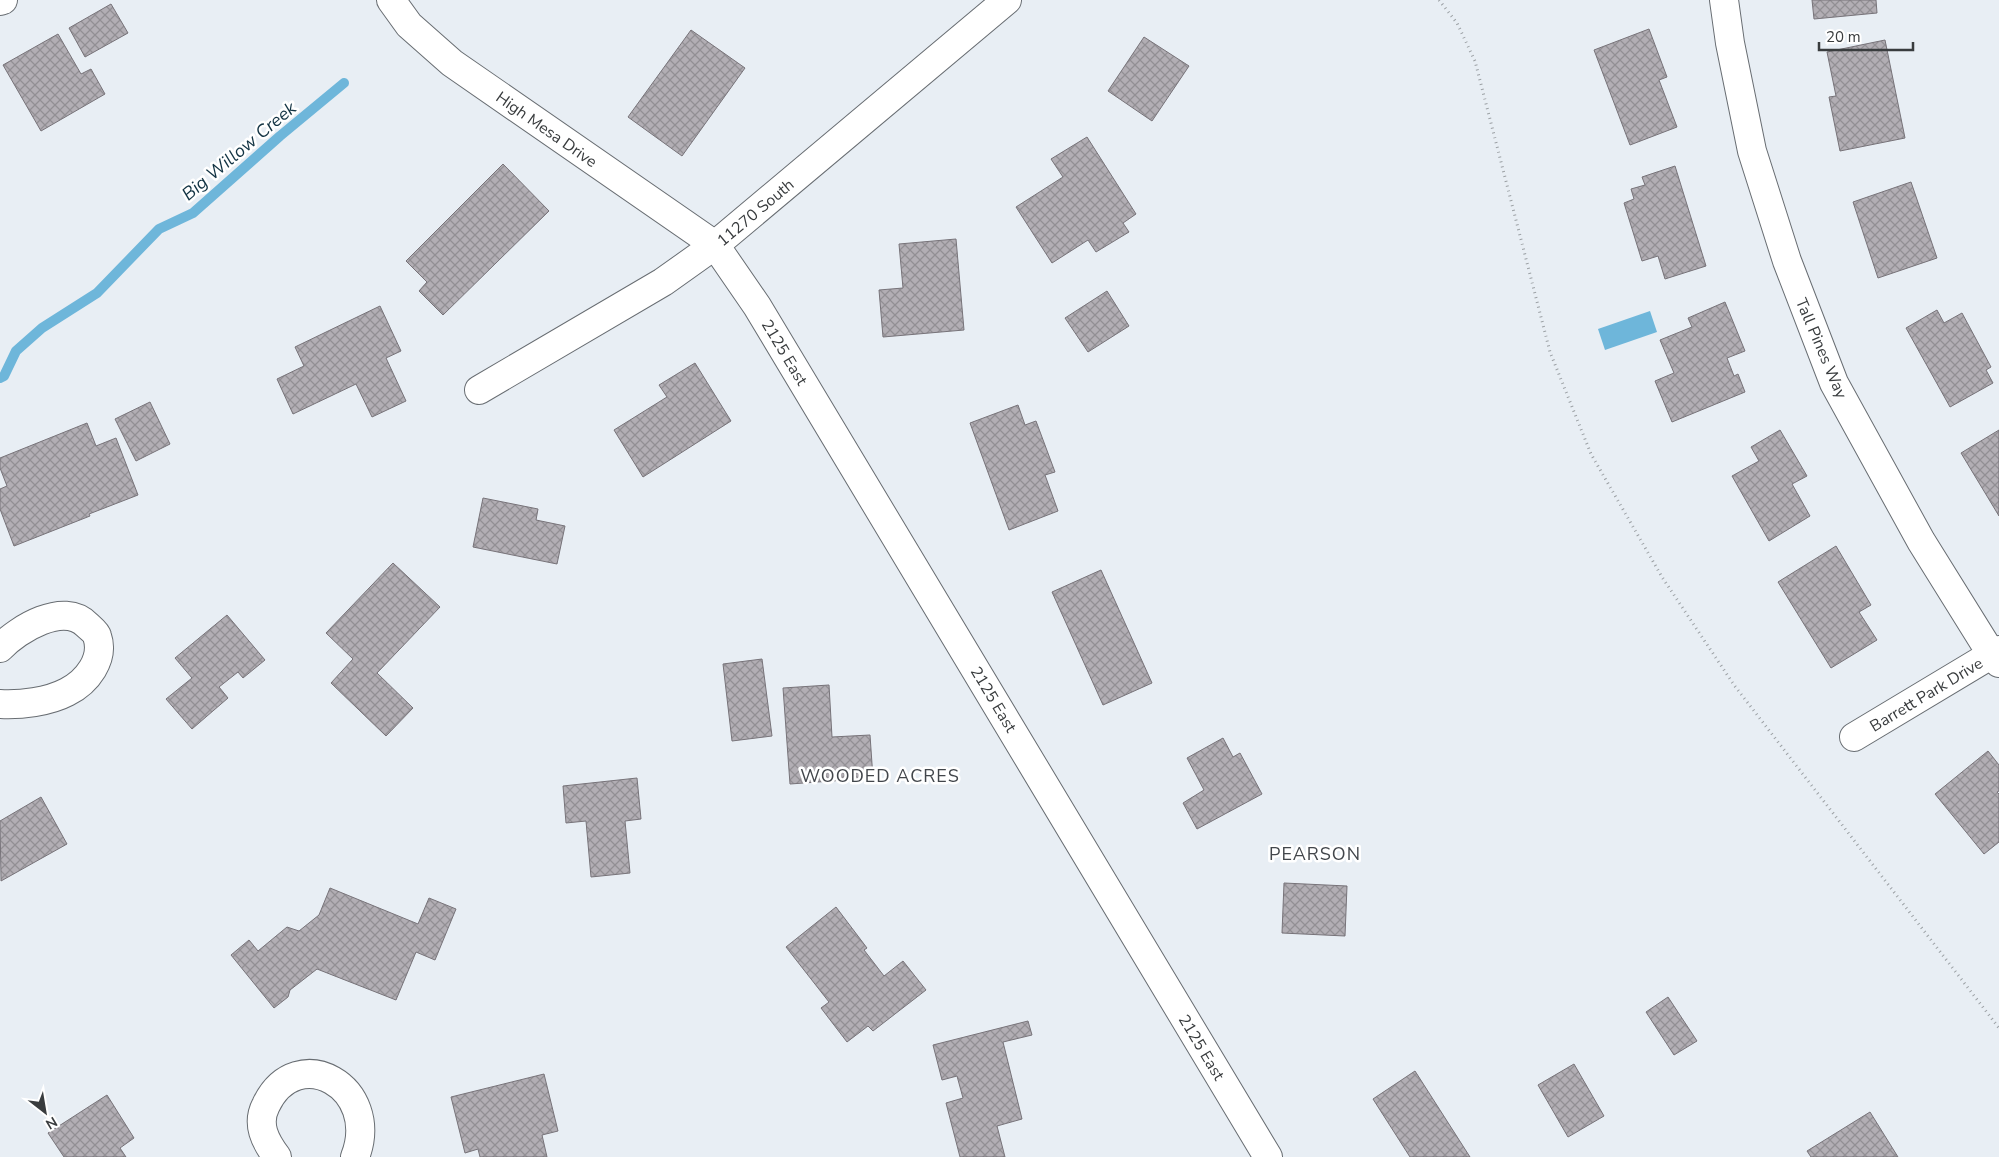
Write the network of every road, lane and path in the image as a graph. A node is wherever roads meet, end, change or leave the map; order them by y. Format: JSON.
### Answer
{"nodes":[{"id":1,"x":391,"y":0,"type":"edge"},
{"id":2,"x":1008,"y":0,"type":"edge"},
{"id":3,"x":1439,"y":0,"type":"edge"},
{"id":4,"x":1724,"y":0,"type":"edge"},
{"id":5,"x":715,"y":245,"type":"junction"},
{"id":6,"x":479,"y":390,"type":"dead end"},
{"id":7,"x":0,"y":648,"type":"edge"},
{"id":8,"x":1997,"y":656,"type":"edge"},
{"id":9,"x":0,"y":704,"type":"edge"},
{"id":10,"x":1854,"y":737,"type":"dead end"},
{"id":11,"x":1999,"y":1028,"type":"edge"},
{"id":12,"x":277,"y":1157,"type":"edge"},
{"id":13,"x":355,"y":1157,"type":"edge"},
{"id":14,"x":1268,"y":1157,"type":"edge"}],
"edges":[{"from":1,"to":5,"type":"street","name":"High Mesa Drive"},
{"from":2,"to":5,"type":"street","name":"11270 South"},
{"from":3,"to":11,"type":"path"},
{"from":4,"to":8,"type":"street","name":"Tall Pines Way"},
{"from":5,"to":6,"type":"street","name":"11270 South"},
{"from":5,"to":14,"type":"street","name":"2125 East"},
{"from":7,"to":9,"type":"street"},
{"from":8,"to":10,"type":"street","name":"Barrett Park Drive"},
{"from":12,"to":13,"type":"street"}]}
